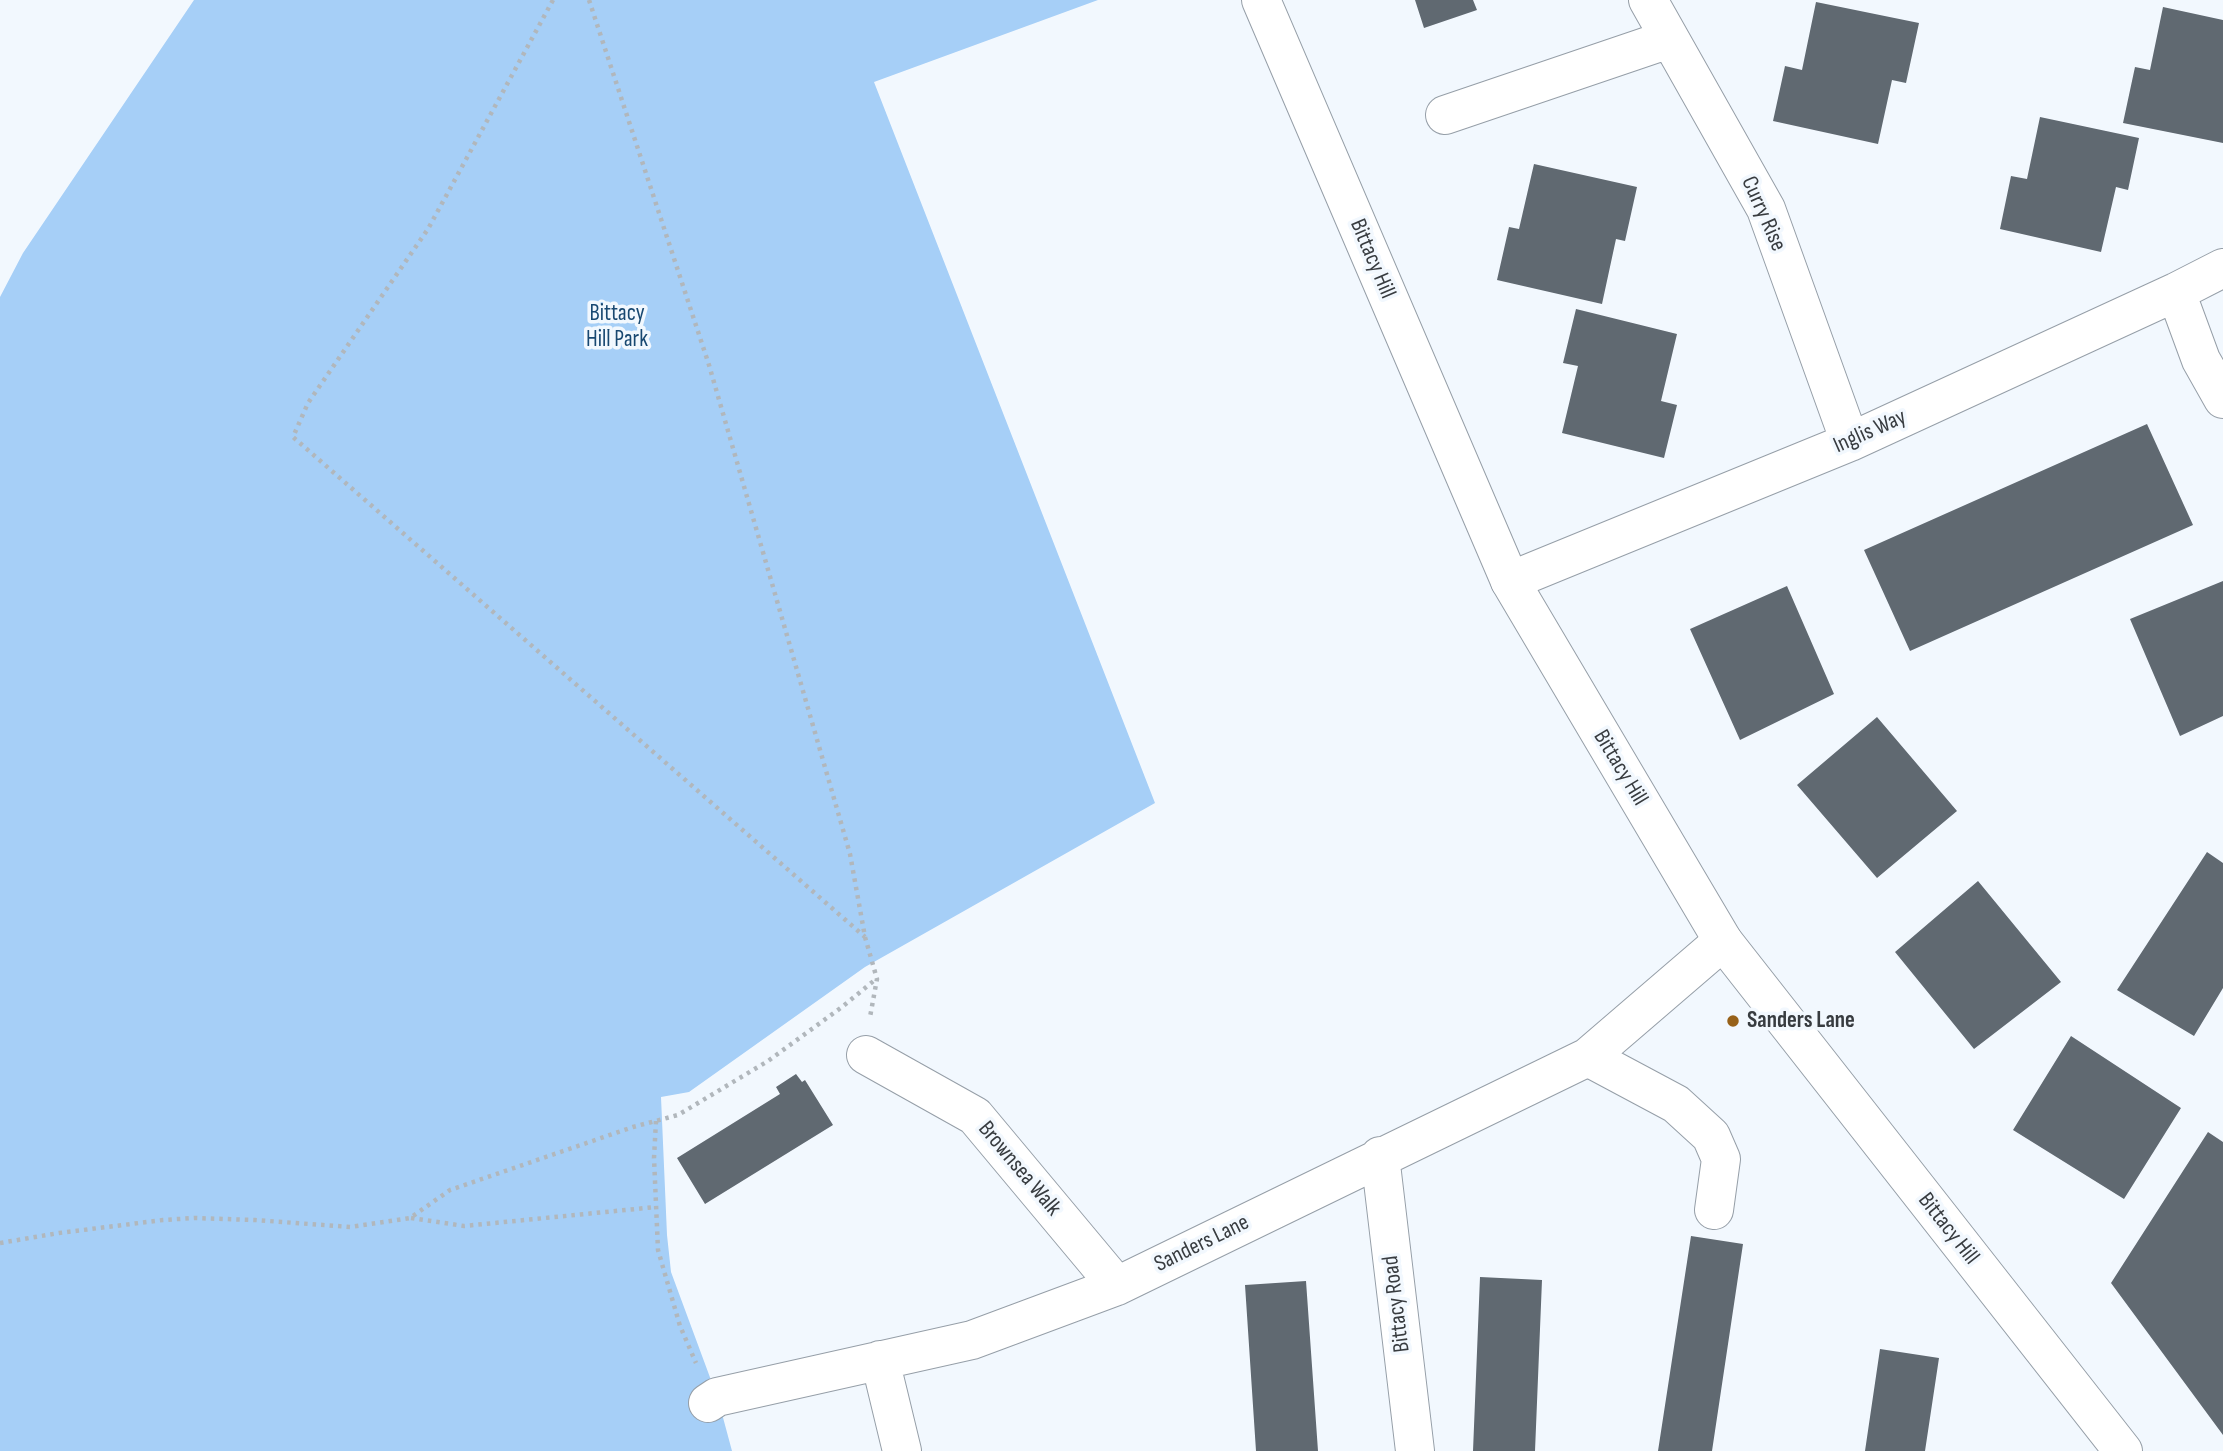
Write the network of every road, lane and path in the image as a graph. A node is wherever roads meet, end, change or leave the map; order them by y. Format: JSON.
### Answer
{"nodes":[{"id":1,"x":553,"y":0,"type":"edge"},
{"id":2,"x":589,"y":0,"type":"edge"},
{"id":3,"x":1261,"y":0,"type":"edge"},
{"id":4,"x":1648,"y":0,"type":"edge"},
{"id":5,"x":1669,"y":39,"type":"junction"},
{"id":6,"x":1445,"y":116,"type":"dead end"},
{"id":7,"x":2223,"y":268,"type":"edge"},
{"id":8,"x":2176,"y":292,"type":"junction"},
{"id":9,"x":2223,"y":400,"type":"edge"},
{"id":10,"x":1850,"y":442,"type":"junction"},
{"id":11,"x":1510,"y":581,"type":"junction"},
{"id":12,"x":865,"y":937,"type":"junction"},
{"id":13,"x":1723,"y":942,"type":"junction"},
{"id":14,"x":877,"y":979,"type":"junction"},
{"id":15,"x":866,"y":1055,"type":"joint"},
{"id":16,"x":1588,"y":1057,"type":"junction"},
{"id":17,"x":656,"y":1121,"type":"junction"},
{"id":18,"x":1380,"y":1156,"type":"junction"},
{"id":19,"x":656,"y":1207,"type":"junction"},
{"id":20,"x":1714,"y":1210,"type":"dead end"},
{"id":21,"x":410,"y":1218,"type":"junction"},
{"id":22,"x":0,"y":1243,"type":"edge"},
{"id":23,"x":1117,"y":1286,"type":"junction"},
{"id":24,"x":880,"y":1360,"type":"junction"},
{"id":25,"x":695,"y":1362,"type":"dead end"},
{"id":26,"x":708,"y":1403,"type":"dead end"},
{"id":27,"x":902,"y":1451,"type":"edge"},
{"id":28,"x":1415,"y":1451,"type":"edge"},
{"id":29,"x":2123,"y":1451,"type":"edge"}],
"edges":[{"from":1,"to":12,"type":"path"},
{"from":2,"to":12,"type":"path"},
{"from":3,"to":11,"type":"street","name":"Bittacy Hill"},
{"from":4,"to":5,"type":"street","name":"Curry Rise"},
{"from":5,"to":6,"type":"street"},
{"from":5,"to":10,"type":"street","name":"Curry Rise"},
{"from":7,"to":8,"type":"street","name":"Inglis Way"},
{"from":8,"to":9,"type":"street"},
{"from":8,"to":10,"type":"street","name":"Inglis Way"},
{"from":10,"to":11,"type":"street","name":"Inglis Way"},
{"from":11,"to":13,"type":"street","name":"Bittacy Hill"},
{"from":12,"to":14,"type":"path"},
{"from":13,"to":16,"type":"street","name":"Sanders Lane"},
{"from":13,"to":29,"type":"street","name":"Bittacy Hill"},
{"from":14,"to":15,"type":"path"},
{"from":14,"to":17,"type":"path"},
{"from":15,"to":23,"type":"street","name":"Brownsea Walk"},
{"from":16,"to":18,"type":"street","name":"Sanders Lane"},
{"from":16,"to":20,"type":"street"},
{"from":17,"to":19,"type":"path"},
{"from":17,"to":21,"type":"path"},
{"from":18,"to":23,"type":"street","name":"Sanders Lane"},
{"from":18,"to":28,"type":"street","name":"Bittacy Road"},
{"from":19,"to":21,"type":"path"},
{"from":19,"to":25,"type":"path"},
{"from":21,"to":22,"type":"path"},
{"from":23,"to":24,"type":"street","name":"Sanders Lane"},
{"from":24,"to":26,"type":"street","name":"Sanders Lane"},
{"from":24,"to":27,"type":"street"}]}
